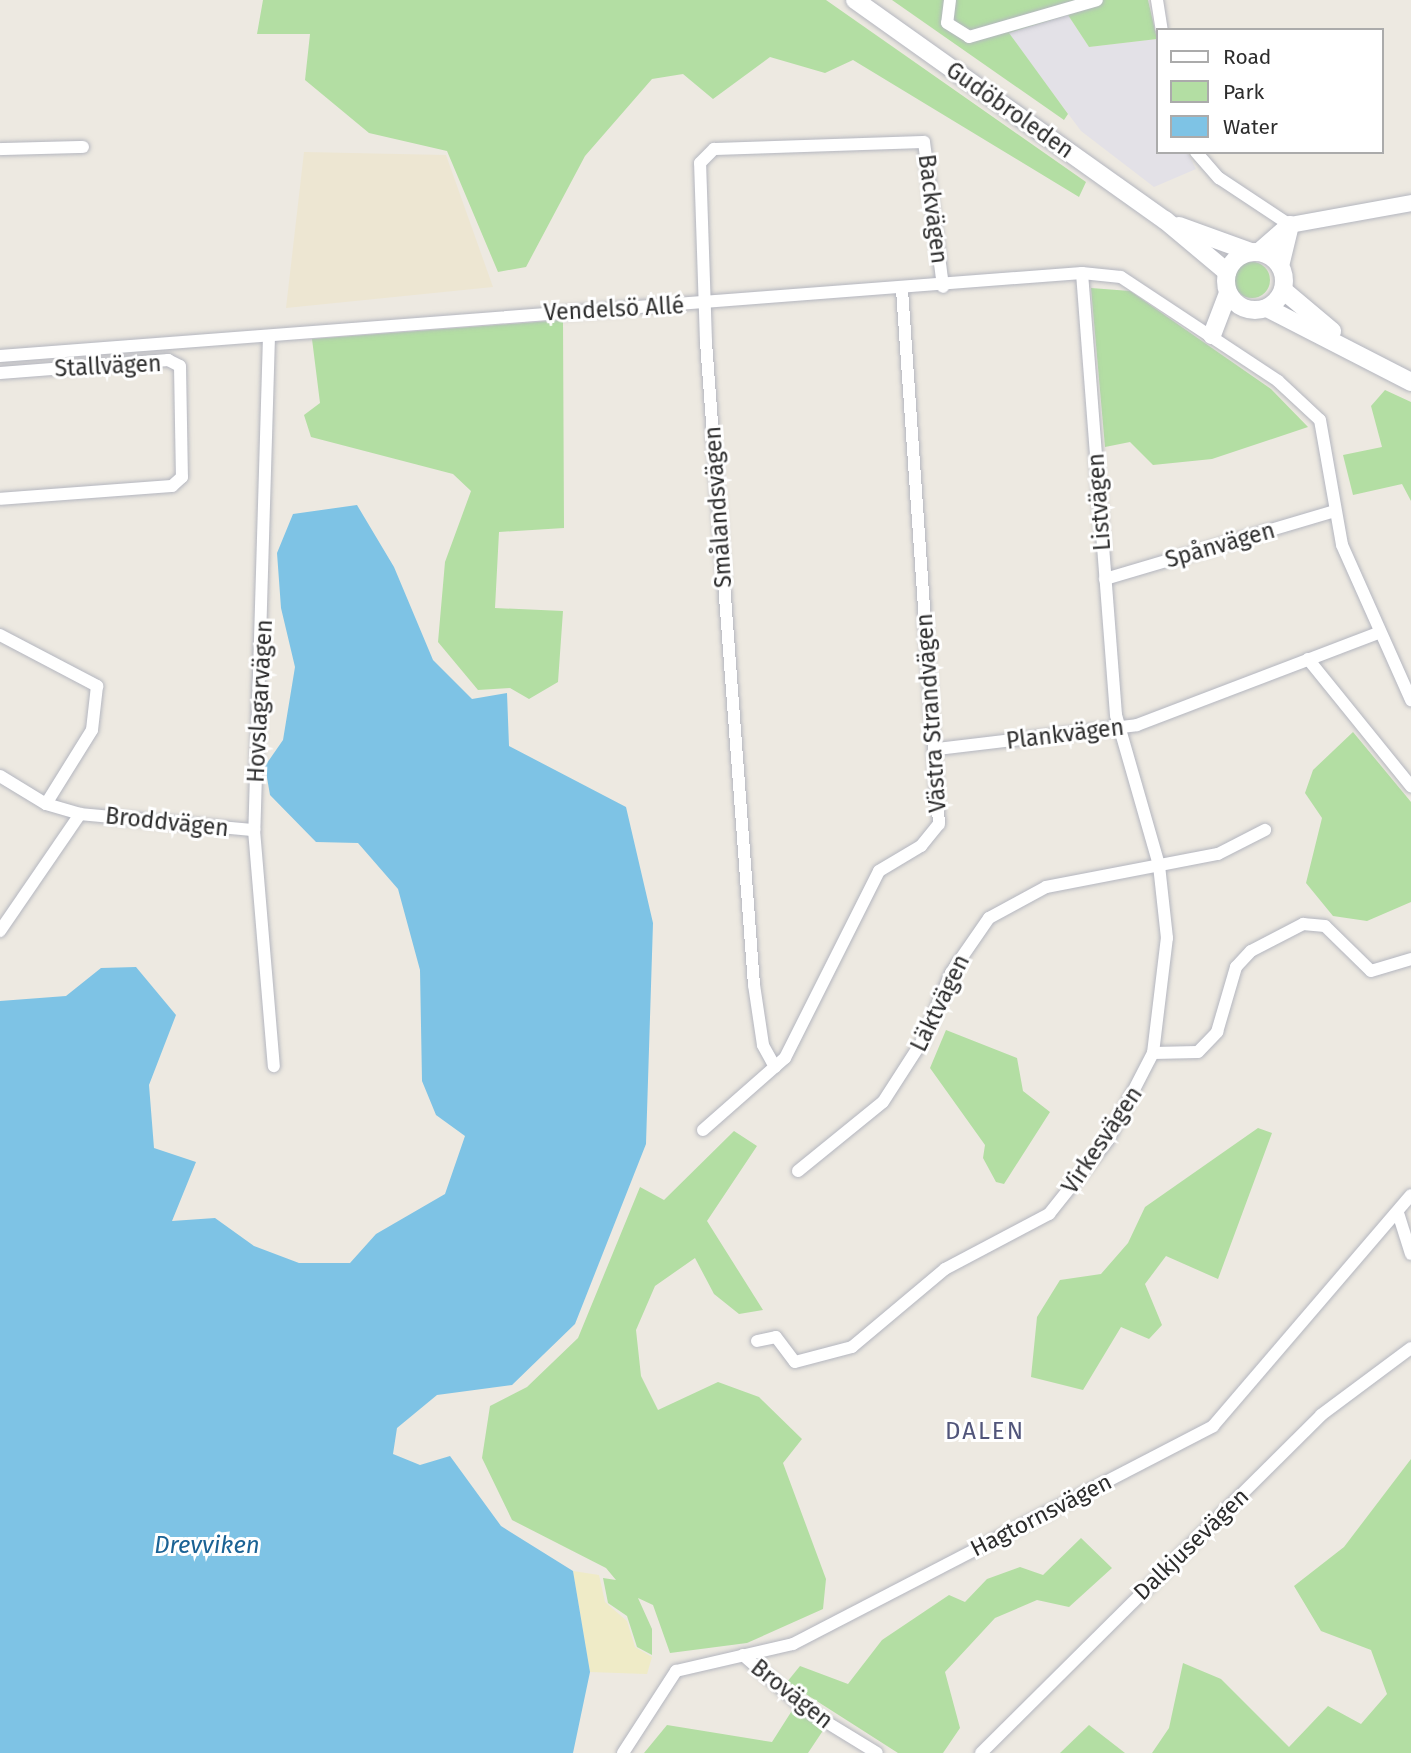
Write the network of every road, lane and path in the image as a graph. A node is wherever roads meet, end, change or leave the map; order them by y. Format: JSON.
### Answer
{"nodes":[{"id":1,"x":855,"y":0,"type":"edge"},
{"id":2,"x":950,"y":0,"type":"edge"},
{"id":3,"x":1097,"y":0,"type":"edge"},
{"id":4,"x":1157,"y":0,"type":"edge"},
{"id":5,"x":1162,"y":28,"type":"edge"},
{"id":6,"x":915,"y":138,"type":"joint"},
{"id":7,"x":83,"y":147,"type":"dead end"},
{"id":8,"x":0,"y":149,"type":"edge"},
{"id":9,"x":1198,"y":154,"type":"edge"},
{"id":10,"x":1411,"y":204,"type":"edge"},
{"id":11,"x":1165,"y":220,"type":"junction"},
{"id":12,"x":1290,"y":225,"type":"junction"},
{"id":13,"x":1255,"y":252,"type":"junction"},
{"id":14,"x":1280,"y":266,"type":"junction"},
{"id":15,"x":1227,"y":272,"type":"junction"},
{"id":16,"x":1082,"y":273,"type":"junction"},
{"id":17,"x":943,"y":287,"type":"junction"},
{"id":18,"x":902,"y":289,"type":"junction"},
{"id":19,"x":1283,"y":290,"type":"junction"},
{"id":20,"x":1228,"y":293,"type":"junction"},
{"id":21,"x":708,"y":303,"type":"junction"},
{"id":22,"x":1268,"y":308,"type":"junction"},
{"id":23,"x":1244,"y":309,"type":"junction"},
{"id":24,"x":269,"y":335,"type":"junction"},
{"id":25,"x":1212,"y":335,"type":"junction"},
{"id":26,"x":1359,"y":352,"type":"junction"},
{"id":27,"x":0,"y":356,"type":"edge"},
{"id":28,"x":0,"y":373,"type":"edge"},
{"id":29,"x":1411,"y":383,"type":"edge"},
{"id":30,"x":0,"y":499,"type":"edge"},
{"id":31,"x":1334,"y":512,"type":"junction"},
{"id":32,"x":1105,"y":579,"type":"junction"},
{"id":33,"x":1378,"y":634,"type":"junction"},
{"id":34,"x":0,"y":635,"type":"edge"},
{"id":35,"x":1308,"y":659,"type":"junction"},
{"id":36,"x":1411,"y":700,"type":"edge"},
{"id":37,"x":1118,"y":730,"type":"junction"},
{"id":38,"x":937,"y":749,"type":"junction"},
{"id":39,"x":0,"y":776,"type":"edge"},
{"id":40,"x":1411,"y":786,"type":"edge"},
{"id":41,"x":46,"y":804,"type":"junction"},
{"id":42,"x":80,"y":814,"type":"junction"},
{"id":43,"x":1265,"y":830,"type":"dead end"},
{"id":44,"x":254,"y":831,"type":"junction"},
{"id":45,"x":1159,"y":866,"type":"junction"},
{"id":46,"x":0,"y":931,"type":"edge"},
{"id":47,"x":1411,"y":959,"type":"edge"},
{"id":48,"x":1153,"y":1052,"type":"junction"},
{"id":49,"x":274,"y":1066,"type":"dead end"},
{"id":50,"x":775,"y":1067,"type":"junction"},
{"id":51,"x":703,"y":1130,"type":"dead end"},
{"id":52,"x":798,"y":1171,"type":"dead end"},
{"id":53,"x":1411,"y":1195,"type":"edge"},
{"id":54,"x":1398,"y":1213,"type":"junction"},
{"id":55,"x":1411,"y":1254,"type":"edge"},
{"id":56,"x":757,"y":1341,"type":"dead end"},
{"id":57,"x":1411,"y":1348,"type":"edge"},
{"id":58,"x":743,"y":1656,"type":"junction"},
{"id":59,"x":623,"y":1753,"type":"edge"},
{"id":60,"x":877,"y":1753,"type":"edge"},
{"id":61,"x":981,"y":1753,"type":"edge"}],
"edges":[{"from":1,"to":11,"type":"main road","name":"Gudöbroleden"},
{"from":2,"to":3,"type":"street"},
{"from":4,"to":5,"type":"street"},
{"from":6,"to":17,"type":"street","name":"Backvägen"},
{"from":6,"to":21,"type":"street","name":"Smålandsvägen"},
{"from":7,"to":8,"type":"street"},
{"from":9,"to":12,"type":"street"},
{"from":10,"to":12,"type":"street"},
{"from":11,"to":13,"type":"main road","name":"Gudöbroleden"},
{"from":11,"to":15,"type":"main road","name":"Gudöbroleden"},
{"from":12,"to":13,"type":"main road"},
{"from":12,"to":14,"type":"main road"},
{"from":13,"to":14,"type":"main road"},
{"from":13,"to":15,"type":"main road"},
{"from":14,"to":19,"type":"main road"},
{"from":15,"to":20,"type":"main road"},
{"from":16,"to":17,"type":"street","name":"Vendelsö Allé"},
{"from":16,"to":25,"type":"street","name":"Vendelsö Allé"},
{"from":16,"to":32,"type":"street","name":"Listvägen"},
{"from":17,"to":18,"type":"street","name":"Vendelsö Allé"},
{"from":18,"to":21,"type":"street","name":"Vendelsö Allé"},
{"from":18,"to":38,"type":"street","name":"Västra Strandvägen"},
{"from":19,"to":22,"type":"main road"},
{"from":19,"to":26,"type":"main road"},
{"from":20,"to":23,"type":"main road"},
{"from":20,"to":25,"type":"main road"},
{"from":21,"to":24,"type":"street","name":"Vendelsö Allé"},
{"from":21,"to":50,"type":"street","name":"Smålandsvägen"},
{"from":22,"to":23,"type":"main road"},
{"from":22,"to":26,"type":"main road"},
{"from":23,"to":25,"type":"main road"},
{"from":24,"to":27,"type":"street","name":"Vendelsö Allé"},
{"from":24,"to":44,"type":"street","name":"Hovslagarvägen"},
{"from":25,"to":31,"type":"street","name":"Vendelsö Allé"},
{"from":26,"to":29,"type":"main road"},
{"from":28,"to":30,"type":"street","name":"Stallvägen"},
{"from":31,"to":32,"type":"street","name":"Spånvägen"},
{"from":31,"to":33,"type":"street","name":"Vendelsö Allé"},
{"from":32,"to":37,"type":"street","name":"Listvägen"},
{"from":33,"to":35,"type":"street","name":"Plankvägen"},
{"from":33,"to":36,"type":"street","name":"Vendelsö Allé"},
{"from":34,"to":41,"type":"street"},
{"from":35,"to":37,"type":"street","name":"Plankvägen"},
{"from":35,"to":40,"type":"street"},
{"from":37,"to":38,"type":"street","name":"Plankvägen"},
{"from":37,"to":45,"type":"street","name":"Virkesvägen"},
{"from":38,"to":50,"type":"street","name":"Västra Strandvägen"},
{"from":39,"to":41,"type":"street","name":"Broddvägen"},
{"from":41,"to":42,"type":"street","name":"Broddvägen"},
{"from":42,"to":44,"type":"street","name":"Broddvägen"},
{"from":42,"to":46,"type":"street","name":"Broddvägen"},
{"from":43,"to":45,"type":"street","name":"Läktvägen"},
{"from":44,"to":49,"type":"street","name":"Hovslagarvägen"},
{"from":45,"to":48,"type":"street","name":"Virkesvägen"},
{"from":45,"to":52,"type":"street","name":"Läktvägen"},
{"from":47,"to":48,"type":"street"},
{"from":48,"to":56,"type":"street","name":"Virkesvägen"},
{"from":50,"to":51,"type":"street","name":"Västra Strandvägen"},
{"from":53,"to":54,"type":"street","name":"Hagtornsvägen"},
{"from":54,"to":55,"type":"street"},
{"from":54,"to":58,"type":"street","name":"Hagtornsvägen"},
{"from":57,"to":61,"type":"street","name":"Dalkjusevägen"},
{"from":58,"to":59,"type":"street","name":"Hagtornsvägen"},
{"from":58,"to":60,"type":"street","name":"Brovägen"}]}
